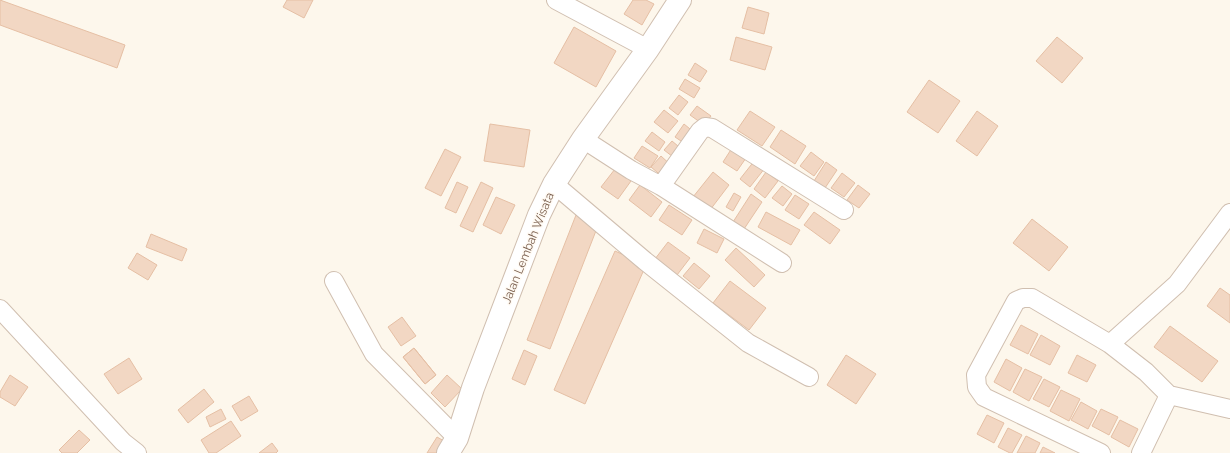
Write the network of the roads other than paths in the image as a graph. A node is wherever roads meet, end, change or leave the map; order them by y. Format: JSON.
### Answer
{"nodes":[{"id":1,"x":556,"y":0,"type":"edge"},
{"id":2,"x":680,"y":0,"type":"edge"},
{"id":3,"x":648,"y":49,"type":"junction"},
{"id":4,"x":583,"y":139,"type":"junction"},
{"id":5,"x":554,"y":184,"type":"junction"},
{"id":6,"x":661,"y":186,"type":"junction"},
{"id":7,"x":844,"y":210,"type":"dead end"},
{"id":8,"x":1230,"y":213,"type":"edge"},
{"id":9,"x":782,"y":263,"type":"dead end"},
{"id":10,"x":334,"y":281,"type":"dead end"},
{"id":11,"x":0,"y":309,"type":"edge"},
{"id":12,"x":1110,"y":344,"type":"junction"},
{"id":13,"x":809,"y":377,"type":"dead end"},
{"id":14,"x":1169,"y":395,"type":"junction"},
{"id":15,"x":1230,"y":409,"type":"edge"},
{"id":16,"x":453,"y":445,"type":"edge"},
{"id":17,"x":137,"y":453,"type":"edge"},
{"id":18,"x":1101,"y":453,"type":"edge"},
{"id":19,"x":1141,"y":453,"type":"edge"}],
"edges":[{"from":1,"to":3,"type":"street"},
{"from":2,"to":3,"type":"street","name":"Jalan Lembah Wisata"},
{"from":3,"to":4,"type":"street","name":"Jalan Lembah Wisata"},
{"from":4,"to":5,"type":"street","name":"Jalan Lembah Wisata"},
{"from":4,"to":6,"type":"street"},
{"from":5,"to":13,"type":"street"},
{"from":5,"to":16,"type":"street","name":"Jalan Lembah Wisata"},
{"from":6,"to":7,"type":"street"},
{"from":6,"to":9,"type":"street"},
{"from":8,"to":12,"type":"street"},
{"from":10,"to":16,"type":"street"},
{"from":11,"to":17,"type":"street"},
{"from":12,"to":14,"type":"street"},
{"from":12,"to":18,"type":"street"},
{"from":14,"to":15,"type":"street"},
{"from":14,"to":19,"type":"street"}]}
